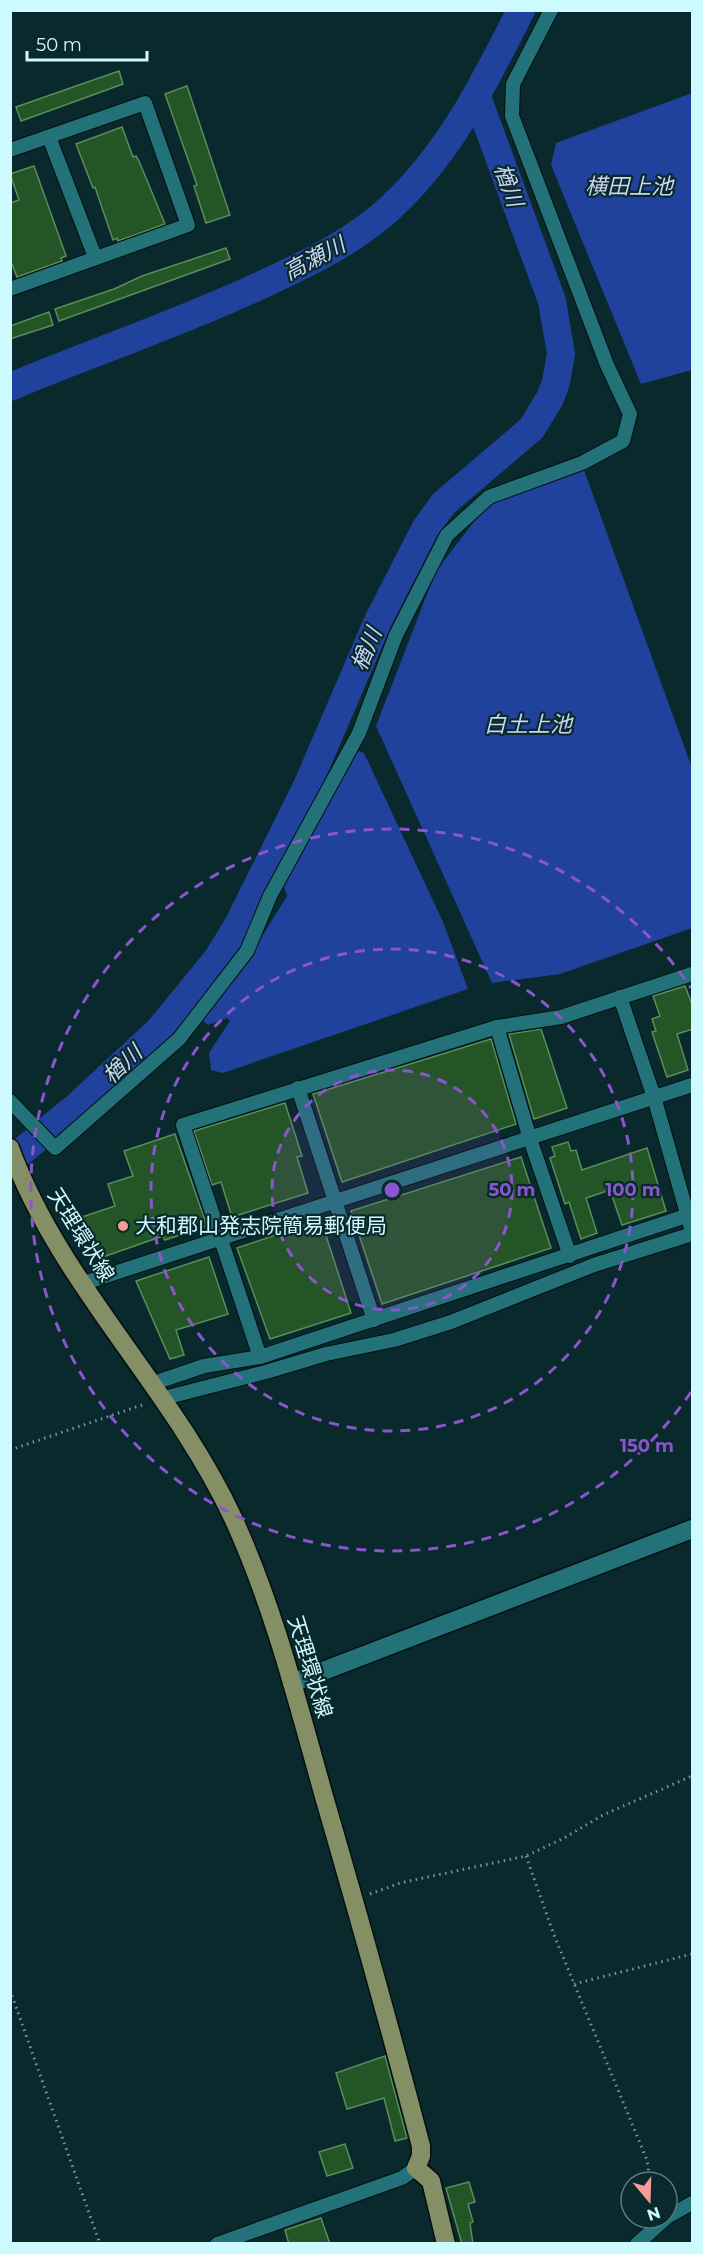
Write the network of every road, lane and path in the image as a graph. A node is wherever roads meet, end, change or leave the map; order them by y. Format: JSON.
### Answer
{"nodes":[{"id":1,"x":551,"y":10,"type":"edge"},
{"id":2,"x":49,"y":137,"type":"junction"},
{"id":3,"x":10,"y":150,"type":"edge"},
{"id":4,"x":95,"y":257,"type":"junction"},
{"id":5,"x":10,"y":289,"type":"edge"},
{"id":6,"x":693,"y":974,"type":"edge"},
{"id":7,"x":620,"y":997,"type":"junction"},
{"id":8,"x":497,"y":1028,"type":"junction"},
{"id":9,"x":693,"y":1085,"type":"edge"},
{"id":10,"x":298,"y":1088,"type":"junction"},
{"id":11,"x":654,"y":1097,"type":"junction"},
{"id":12,"x":10,"y":1101,"type":"edge"},
{"id":13,"x":530,"y":1139,"type":"junction"},
{"id":14,"x":10,"y":1148,"type":"edge"},
{"id":15,"x":334,"y":1201,"type":"junction"},
{"id":16,"x":690,"y":1215,"type":"edge"},
{"id":17,"x":693,"y":1233,"type":"edge"},
{"id":18,"x":221,"y":1239,"type":"junction"},
{"id":19,"x":570,"y":1256,"type":"junction"},
{"id":20,"x":84,"y":1283,"type":"junction"},
{"id":21,"x":374,"y":1320,"type":"junction"},
{"id":22,"x":260,"y":1357,"type":"junction"},
{"id":23,"x":159,"y":1390,"type":"junction"},
{"id":24,"x":10,"y":1450,"type":"edge"},
{"id":25,"x":693,"y":1530,"type":"edge"},
{"id":26,"x":292,"y":1683,"type":"junction"},
{"id":27,"x":693,"y":1776,"type":"edge"},
{"id":28,"x":526,"y":1856,"type":"junction"},
{"id":29,"x":354,"y":1900,"type":"junction"},
{"id":30,"x":693,"y":1954,"type":"edge"},
{"id":31,"x":574,"y":1983,"type":"junction"},
{"id":32,"x":10,"y":1990,"type":"edge"},
{"id":33,"x":416,"y":2168,"type":"junction"},
{"id":34,"x":648,"y":2170,"type":"edge"},
{"id":35,"x":693,"y":2203,"type":"edge"},
{"id":36,"x":679,"y":2211,"type":"edge"},
{"id":37,"x":653,"y":2230,"type":"edge"},
{"id":38,"x":100,"y":2244,"type":"edge"},
{"id":39,"x":217,"y":2244,"type":"edge"},
{"id":40,"x":446,"y":2244,"type":"edge"},
{"id":41,"x":637,"y":2244,"type":"edge"}],
"edges":[{"from":1,"to":12,"type":"street"},
{"from":2,"to":3,"type":"street"},
{"from":2,"to":4,"type":"street"},
{"from":2,"to":4,"type":"street"},
{"from":4,"to":5,"type":"street"},
{"from":6,"to":7,"type":"street"},
{"from":7,"to":8,"type":"street"},
{"from":7,"to":11,"type":"street"},
{"from":8,"to":10,"type":"street"},
{"from":8,"to":13,"type":"street"},
{"from":9,"to":11,"type":"street"},
{"from":10,"to":15,"type":"street"},
{"from":10,"to":18,"type":"street"},
{"from":11,"to":13,"type":"street"},
{"from":11,"to":16,"type":"street"},
{"from":13,"to":15,"type":"street"},
{"from":13,"to":19,"type":"street"},
{"from":14,"to":20,"type":"main road","name":"天理環状線"},
{"from":15,"to":18,"type":"street"},
{"from":15,"to":21,"type":"street"},
{"from":16,"to":17,"type":"street"},
{"from":16,"to":19,"type":"street"},
{"from":17,"to":23,"type":"street"},
{"from":18,"to":20,"type":"street"},
{"from":18,"to":22,"type":"street"},
{"from":19,"to":21,"type":"street"},
{"from":20,"to":23,"type":"main road","name":"天理環状線"},
{"from":21,"to":22,"type":"street"},
{"from":22,"to":23,"type":"street"},
{"from":23,"to":24,"type":"path"},
{"from":23,"to":26,"type":"main road","name":"天理環状線"},
{"from":25,"to":26,"type":"street"},
{"from":26,"to":29,"type":"main road","name":"天理環状線"},
{"from":27,"to":28,"type":"path"},
{"from":28,"to":29,"type":"path"},
{"from":28,"to":31,"type":"path"},
{"from":29,"to":33,"type":"main road","name":"天理環状線"},
{"from":30,"to":31,"type":"path"},
{"from":31,"to":34,"type":"path"},
{"from":32,"to":38,"type":"path"},
{"from":33,"to":39,"type":"street"},
{"from":33,"to":40,"type":"main road"},
{"from":35,"to":36,"type":"street"},
{"from":37,"to":41,"type":"street"}]}
